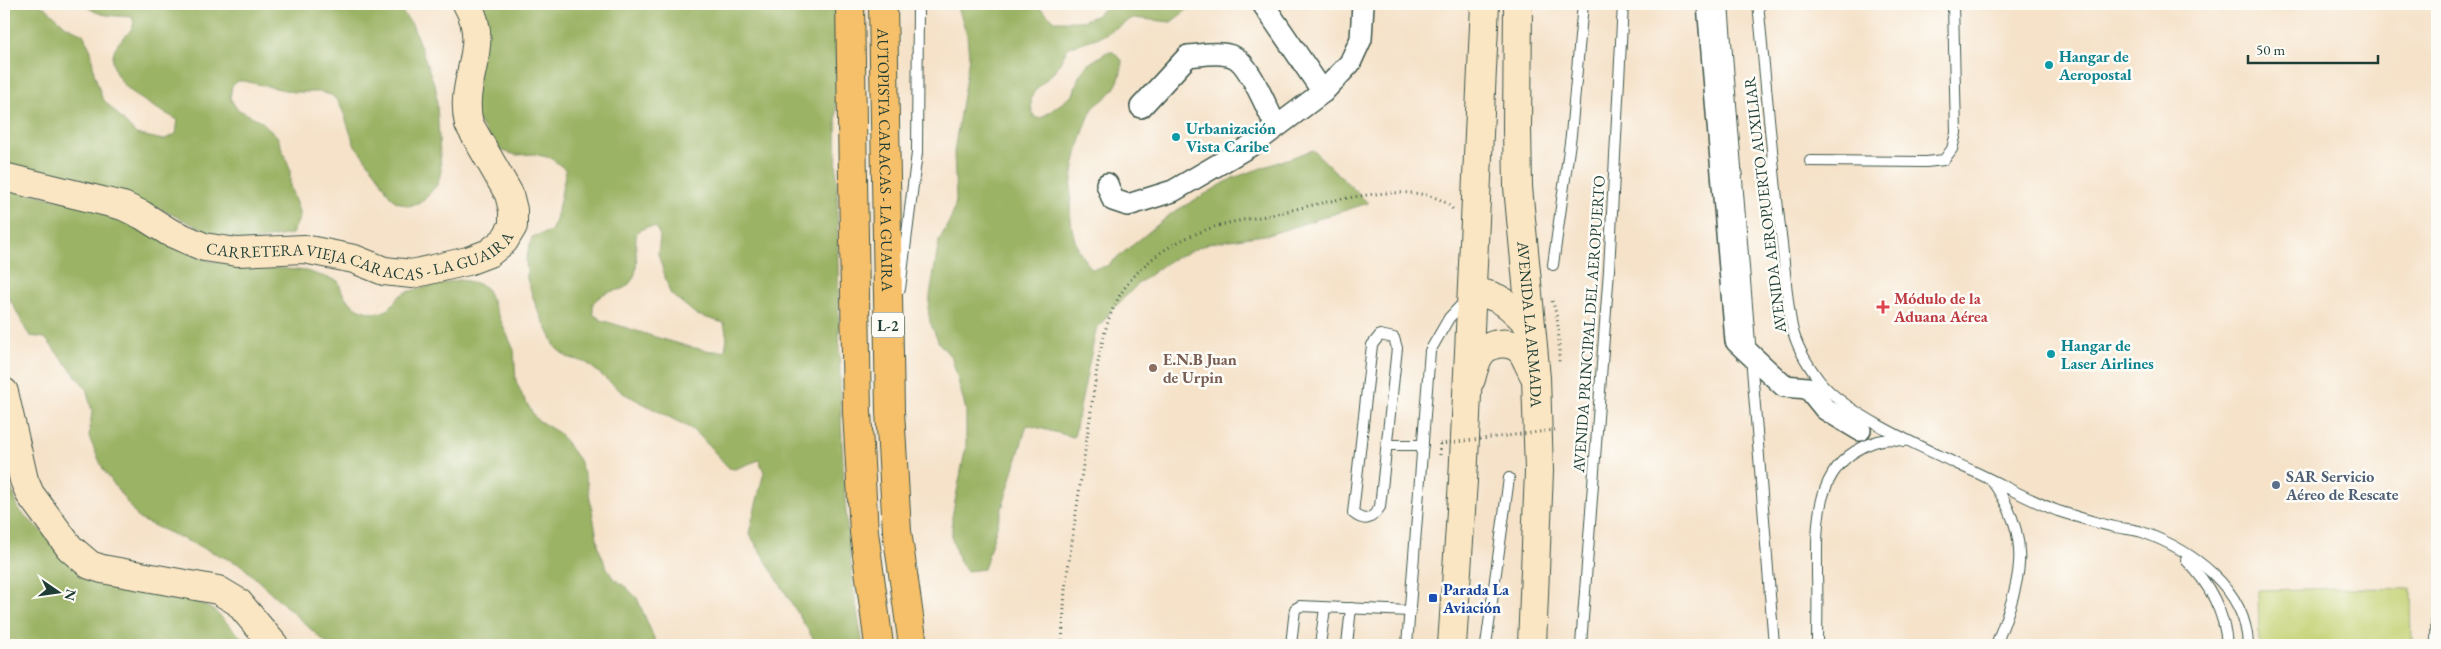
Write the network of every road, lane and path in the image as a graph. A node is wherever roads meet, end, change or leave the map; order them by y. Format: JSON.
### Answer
{"nodes":[{"id":1,"x":467,"y":4,"type":"edge"},
{"id":2,"x":850,"y":4,"type":"edge"},
{"id":3,"x":883,"y":4,"type":"edge"},
{"id":4,"x":918,"y":4,"type":"edge"},
{"id":5,"x":1263,"y":4,"type":"edge"},
{"id":6,"x":1363,"y":4,"type":"edge"},
{"id":7,"x":1484,"y":4,"type":"edge"},
{"id":8,"x":1518,"y":4,"type":"edge"},
{"id":9,"x":1583,"y":4,"type":"edge"},
{"id":10,"x":1623,"y":4,"type":"edge"},
{"id":11,"x":1708,"y":4,"type":"edge"},
{"id":12,"x":1723,"y":4,"type":"edge"},
{"id":13,"x":1758,"y":4,"type":"edge"},
{"id":14,"x":1953,"y":4,"type":"edge"},
{"id":15,"x":1322,"y":92,"type":"junction"},
{"id":16,"x":1141,"y":107,"type":"dead end"},
{"id":17,"x":1276,"y":126,"type":"junction"},
{"id":18,"x":1810,"y":161,"type":"dead end"},
{"id":19,"x":4,"y":177,"type":"edge"},
{"id":20,"x":1107,"y":184,"type":"dead end"},
{"id":21,"x":1454,"y":216,"type":"dead end"},
{"id":22,"x":1553,"y":265,"type":"dead end"},
{"id":23,"x":1472,"y":292,"type":"junction"},
{"id":24,"x":1530,"y":326,"type":"junction"},
{"id":25,"x":1749,"y":353,"type":"junction"},
{"id":26,"x":889,"y":372,"type":"junction"},
{"id":27,"x":1536,"y":378,"type":"junction"},
{"id":28,"x":1468,"y":386,"type":"junction"},
{"id":29,"x":4,"y":392,"type":"edge"},
{"id":30,"x":1555,"y":430,"type":"dead end"},
{"id":31,"x":1860,"y":430,"type":"dead end"},
{"id":32,"x":1440,"y":444,"type":"dead end"},
{"id":33,"x":1388,"y":445,"type":"junction"},
{"id":34,"x":1424,"y":445,"type":"junction"},
{"id":35,"x":1919,"y":446,"type":"junction"},
{"id":36,"x":1509,"y":478,"type":"dead end"},
{"id":37,"x":1992,"y":480,"type":"junction"},
{"id":38,"x":2174,"y":548,"type":"junction"},
{"id":39,"x":2437,"y":588,"type":"edge"},
{"id":40,"x":1325,"y":608,"type":"junction"},
{"id":41,"x":1351,"y":608,"type":"junction"},
{"id":42,"x":1410,"y":610,"type":"junction"},
{"id":43,"x":274,"y":645,"type":"edge"},
{"id":44,"x":879,"y":645,"type":"edge"},
{"id":45,"x":913,"y":645,"type":"edge"},
{"id":46,"x":1062,"y":645,"type":"edge"},
{"id":47,"x":1291,"y":645,"type":"edge"},
{"id":48,"x":1320,"y":645,"type":"edge"},
{"id":49,"x":1347,"y":645,"type":"edge"},
{"id":50,"x":1407,"y":645,"type":"edge"},
{"id":51,"x":1452,"y":645,"type":"edge"},
{"id":52,"x":1486,"y":645,"type":"edge"},
{"id":53,"x":1532,"y":645,"type":"edge"},
{"id":54,"x":1581,"y":645,"type":"edge"},
{"id":55,"x":1774,"y":645,"type":"edge"},
{"id":56,"x":1817,"y":645,"type":"edge"},
{"id":57,"x":1996,"y":645,"type":"edge"},
{"id":58,"x":2227,"y":645,"type":"edge"},
{"id":59,"x":2248,"y":645,"type":"edge"},
{"id":60,"x":2436,"y":645,"type":"edge"}],
"edges":[{"from":1,"to":19,"type":"main road","name":"CARRETERA VIEJA CARACAS - LA GUAIRA"},
{"from":2,"to":44,"type":"highway","name":"AUTOPISTA CARACAS - LA GUAIRA","number":"L-2"},
{"from":3,"to":26,"type":"highway","name":"AUTOPISTA CARACAS - LA GUAIRA","number":"L-2"},
{"from":4,"to":26,"type":"lane"},
{"from":5,"to":15,"type":"street"},
{"from":6,"to":15,"type":"street"},
{"from":7,"to":23,"type":"main road"},
{"from":8,"to":24,"type":"main road","name":"AVENIDA LA ARMADA"},
{"from":9,"to":22,"type":"lane","name":"AVENIDA PRINCIPAL DEL AEROPUERTO"},
{"from":10,"to":54,"type":"lane","name":"AVENIDA PRINCIPAL DEL AEROPUERTO"},
{"from":11,"to":25,"type":"street"},
{"from":12,"to":25,"type":"lane","name":"AVENIDA AEROPUERTO AUXILIAR"},
{"from":13,"to":35,"type":"lane","name":"AVENIDA AEROPUERTO AUXILIAR"},
{"from":14,"to":18,"type":"lane"},
{"from":15,"to":17,"type":"street"},
{"from":16,"to":17,"type":"street"},
{"from":17,"to":20,"type":"street"},
{"from":21,"to":46,"type":"path"},
{"from":23,"to":24,"type":"main road"},
{"from":23,"to":28,"type":"main road"},
{"from":23,"to":34,"type":"lane"},
{"from":24,"to":27,"type":"main road","name":"AVENIDA LA ARMADA"},
{"from":25,"to":31,"type":"street"},
{"from":25,"to":55,"type":"lane","name":"AVENIDA AEROPUERTO AUXILIAR"},
{"from":26,"to":45,"type":"highway","name":"AUTOPISTA CARACAS - LA GUAIRA","number":"L-2"},
{"from":27,"to":28,"type":"main road"},
{"from":27,"to":53,"type":"main road","name":"AVENIDA LA ARMADA"},
{"from":28,"to":51,"type":"main road"},
{"from":29,"to":43,"type":"main road"},
{"from":30,"to":32,"type":"path","bridge":true},
{"from":33,"to":33,"type":"lane"},
{"from":33,"to":34,"type":"lane"},
{"from":34,"to":42,"type":"lane"},
{"from":35,"to":37,"type":"lane","name":"AVENIDA AEROPUERTO AUXILIAR"},
{"from":35,"to":56,"type":"lane"},
{"from":36,"to":52,"type":"lane"},
{"from":37,"to":38,"type":"lane","name":"AVENIDA AEROPUERTO AUXILIAR"},
{"from":37,"to":57,"type":"lane"},
{"from":38,"to":58,"type":"lane"},
{"from":38,"to":59,"type":"lane"},
{"from":39,"to":60,"type":"lane"},
{"from":40,"to":41,"type":"lane"},
{"from":40,"to":47,"type":"lane"},
{"from":40,"to":48,"type":"lane"},
{"from":41,"to":42,"type":"lane"},
{"from":41,"to":49,"type":"lane"},
{"from":42,"to":50,"type":"lane"}]}
